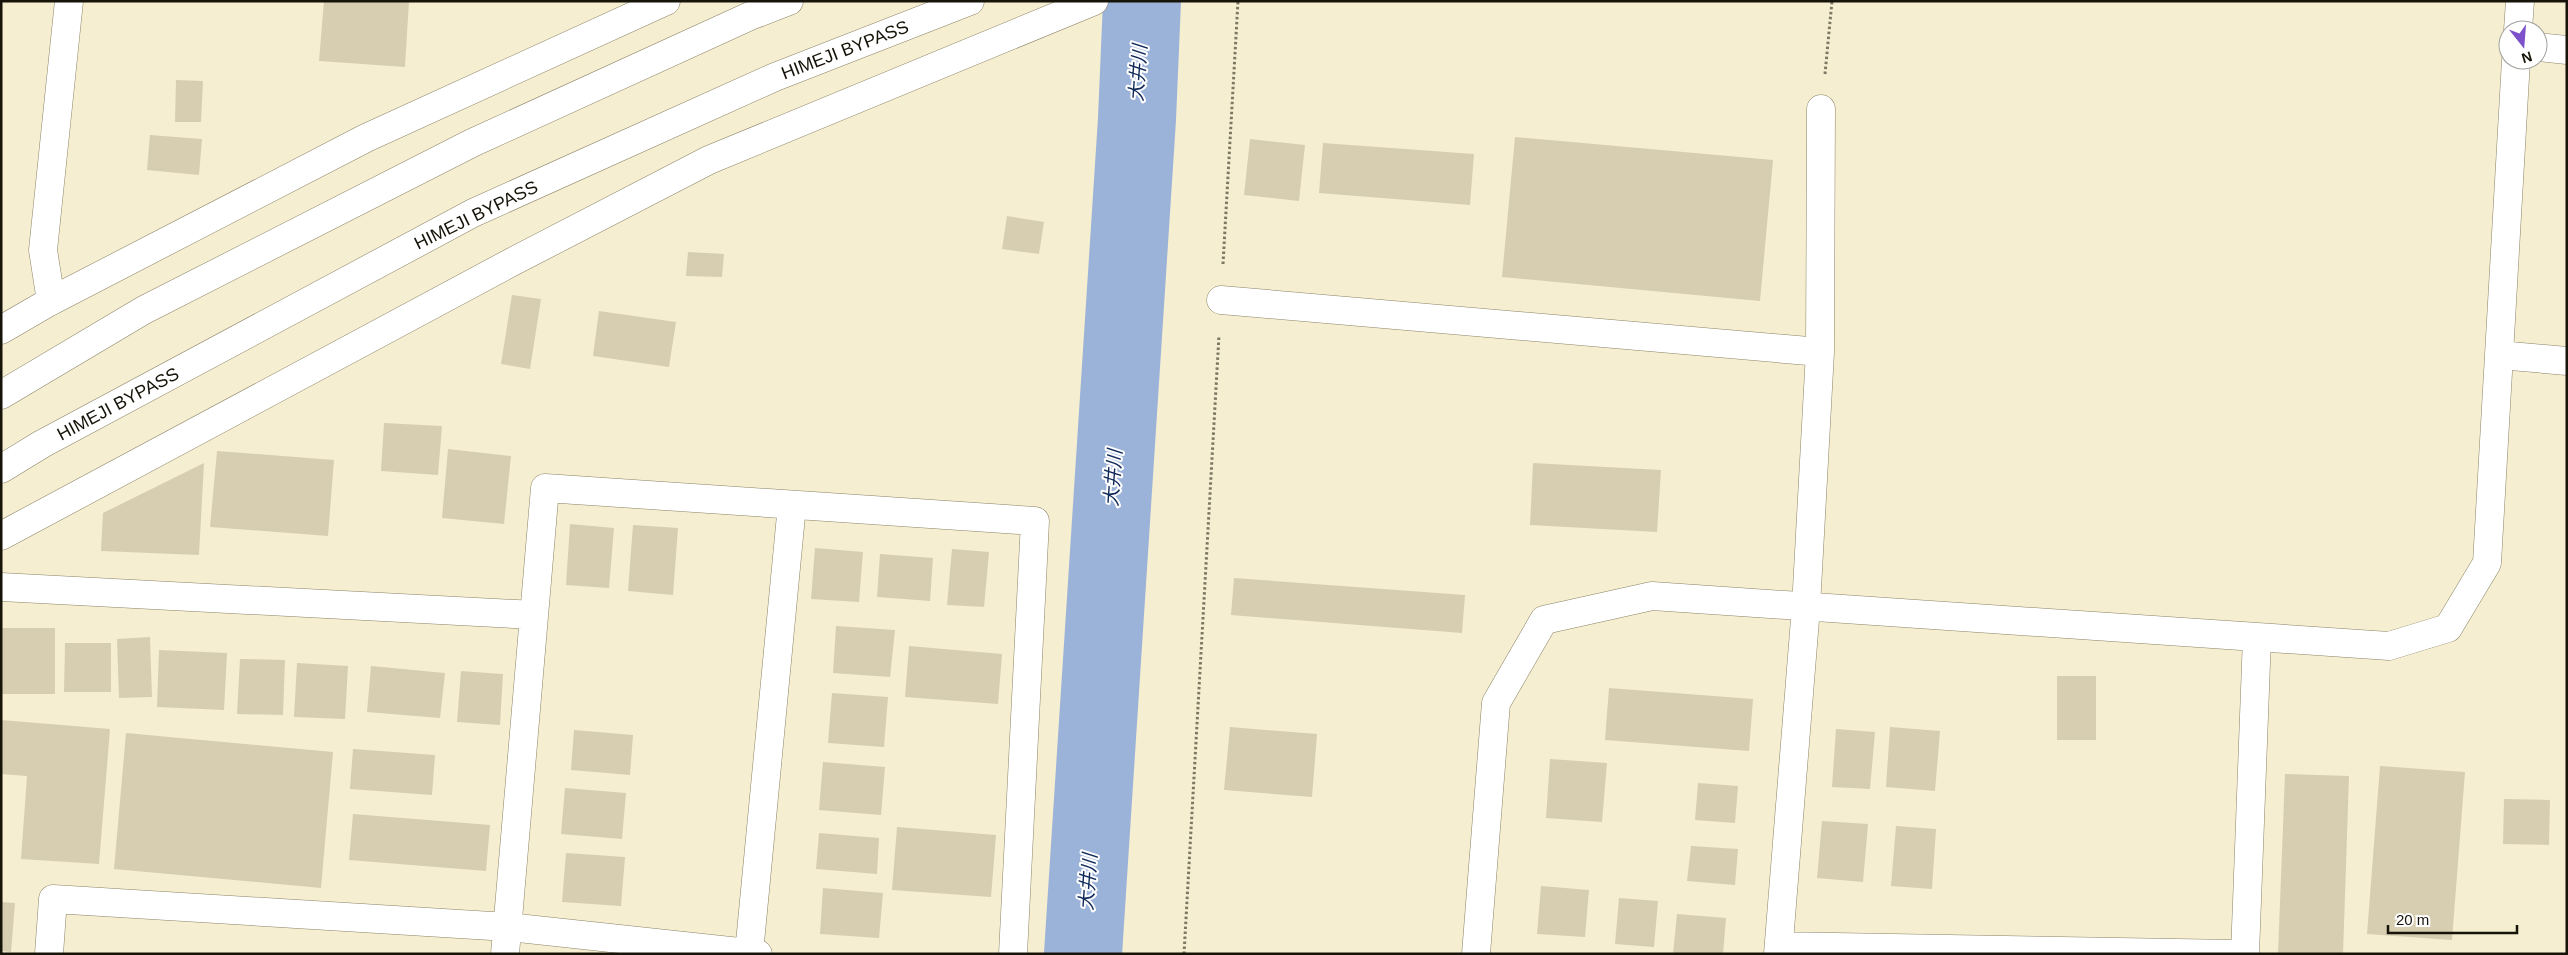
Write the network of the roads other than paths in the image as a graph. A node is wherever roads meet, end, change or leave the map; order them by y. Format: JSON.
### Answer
{"nodes":[{"id":1,"x":69,"y":1,"type":"edge"},
{"id":2,"x":666,"y":1,"type":"edge"},
{"id":3,"x":789,"y":1,"type":"edge"},
{"id":4,"x":970,"y":1,"type":"edge"},
{"id":5,"x":2520,"y":1,"type":"edge"},
{"id":6,"x":1090,"y":3,"type":"edge"},
{"id":7,"x":2519,"y":20,"type":"edge"},
{"id":8,"x":2548,"y":47,"type":"edge"},
{"id":9,"x":2567,"y":50,"type":"edge"},
{"id":10,"x":2515,"y":70,"type":"edge"},
{"id":11,"x":1822,"y":109,"type":"road end"},
{"id":12,"x":1221,"y":300,"type":"road end"},
{"id":13,"x":51,"y":301,"type":"junction"},
{"id":14,"x":1,"y":330,"type":"edge"},
{"id":15,"x":1820,"y":352,"type":"junction"},
{"id":16,"x":2500,"y":355,"type":"junction"},
{"id":17,"x":2567,"y":361,"type":"edge"},
{"id":18,"x":1,"y":395,"type":"edge"},
{"id":19,"x":1,"y":469,"type":"edge"},
{"id":20,"x":792,"y":505,"type":"junction"},
{"id":21,"x":1,"y":536,"type":"edge"},
{"id":22,"x":1,"y":587,"type":"edge"},
{"id":23,"x":1806,"y":607,"type":"junction"},
{"id":24,"x":534,"y":615,"type":"junction"},
{"id":25,"x":2257,"y":637,"type":"junction"},
{"id":26,"x":508,"y":927,"type":"junction"},
{"id":27,"x":1778,"y":950,"type":"edge"},
{"id":28,"x":754,"y":953,"type":"edge"},
{"id":29,"x":49,"y":954,"type":"edge"},
{"id":30,"x":505,"y":954,"type":"edge"},
{"id":31,"x":1013,"y":954,"type":"edge"},
{"id":32,"x":1476,"y":954,"type":"edge"},
{"id":33,"x":2235,"y":954,"type":"edge"},
{"id":34,"x":2245,"y":954,"type":"edge"}],
"edges":[{"from":1,"to":13,"type":"main road"},
{"from":2,"to":13,"type":"main road"},
{"from":3,"to":18,"type":"main road"},
{"from":4,"to":19,"type":"main road","name":"HIMEJI BYPASS"},
{"from":5,"to":7,"type":"main road"},
{"from":6,"to":21,"type":"main road"},
{"from":8,"to":9,"type":"main road"},
{"from":10,"to":16,"type":"main road"},
{"from":11,"to":15,"type":"main road"},
{"from":12,"to":15,"type":"main road"},
{"from":13,"to":14,"type":"main road"},
{"from":15,"to":23,"type":"main road"},
{"from":16,"to":17,"type":"main road"},
{"from":16,"to":25,"type":"main road"},
{"from":20,"to":24,"type":"main road"},
{"from":20,"to":28,"type":"main road"},
{"from":20,"to":31,"type":"main road"},
{"from":22,"to":24,"type":"main road"},
{"from":23,"to":25,"type":"main road"},
{"from":23,"to":27,"type":"main road"},
{"from":23,"to":32,"type":"main road"},
{"from":24,"to":26,"type":"main road"},
{"from":25,"to":34,"type":"main road"},
{"from":26,"to":28,"type":"main road"},
{"from":26,"to":29,"type":"main road"},
{"from":26,"to":30,"type":"main road"},
{"from":27,"to":33,"type":"main road"}]}
